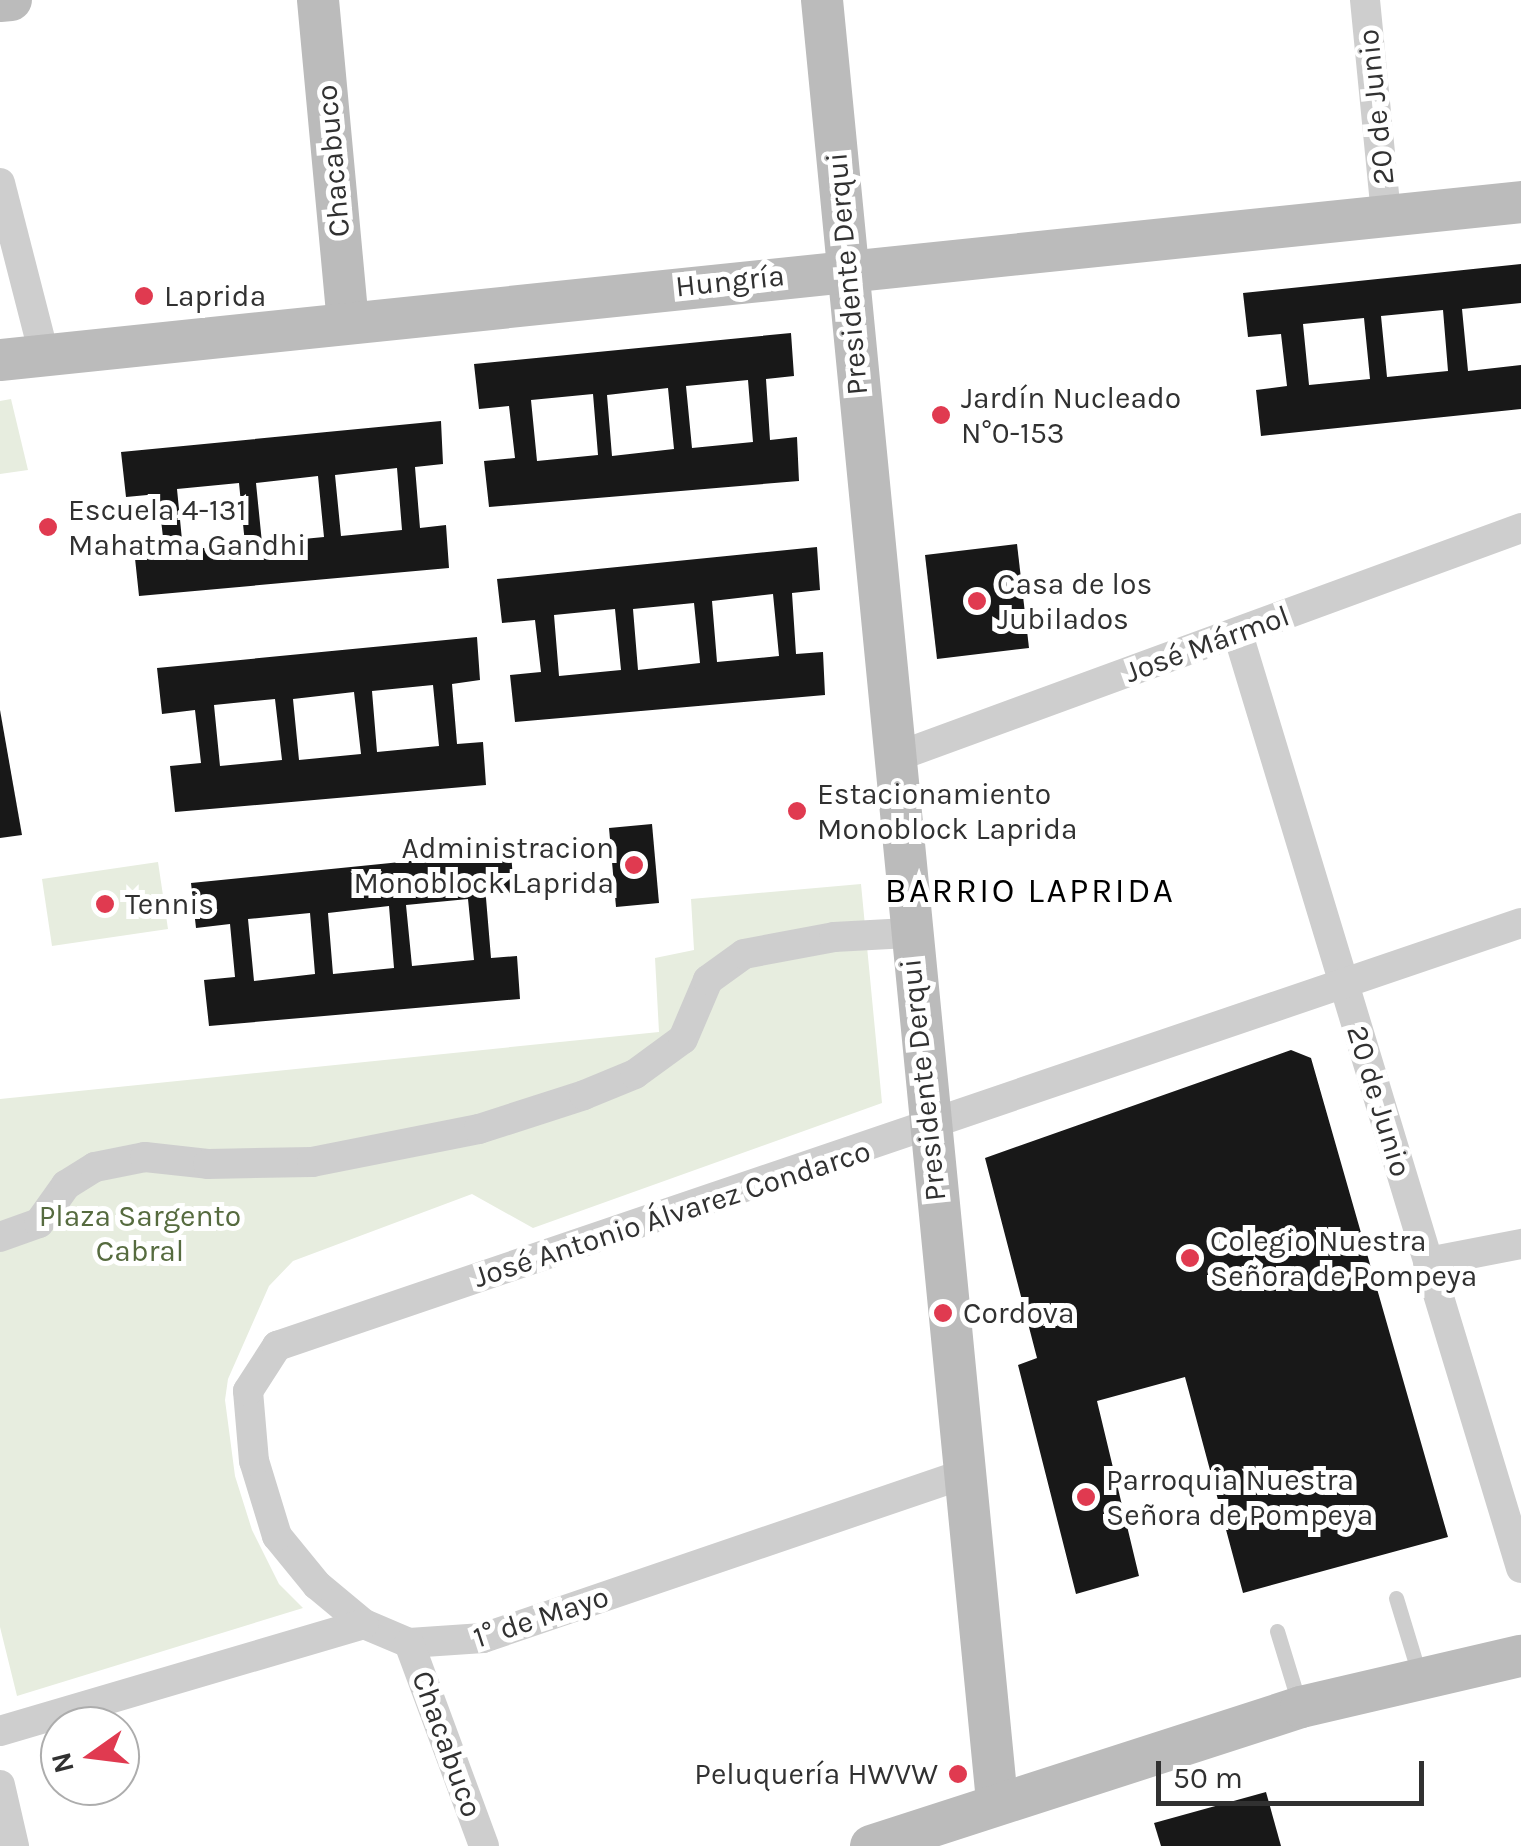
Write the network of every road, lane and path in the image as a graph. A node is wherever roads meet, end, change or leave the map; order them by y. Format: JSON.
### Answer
{"nodes":[{"id":1,"x":11,"y":0,"type":"edge"},
{"id":2,"x":318,"y":0,"type":"edge"},
{"id":3,"x":822,"y":0,"type":"edge"},
{"id":4,"x":1365,"y":0,"type":"edge"},
{"id":5,"x":0,"y":1,"type":"edge"},
{"id":6,"x":0,"y":183,"type":"edge"},
{"id":7,"x":1521,"y":202,"type":"edge"},
{"id":8,"x":1386,"y":215,"type":"junction"},
{"id":9,"x":847,"y":268,"type":"junction"},
{"id":10,"x":348,"y":322,"type":"junction"},
{"id":11,"x":44,"y":354,"type":"junction"},
{"id":12,"x":0,"y":360,"type":"edge"},
{"id":13,"x":1521,"y":528,"type":"edge"},
{"id":14,"x":1238,"y":634,"type":"junction"},
{"id":15,"x":893,"y":758,"type":"junction"},
{"id":16,"x":1521,"y":923,"type":"edge"},
{"id":17,"x":908,"y":932,"type":"junction"},
{"id":18,"x":1345,"y":986,"type":"junction"},
{"id":19,"x":927,"y":1130,"type":"junction"},
{"id":20,"x":0,"y":1237,"type":"edge"},
{"id":21,"x":1521,"y":1244,"type":"edge"},
{"id":22,"x":1428,"y":1262,"type":"junction"},
{"id":23,"x":961,"y":1475,"type":"junction"},
{"id":24,"x":1521,"y":1568,"type":"edge"},
{"id":25,"x":1396,"y":1598,"type":"dead end"},
{"id":26,"x":364,"y":1624,"type":"junction"},
{"id":27,"x":1278,"y":1631,"type":"dead end"},
{"id":28,"x":409,"y":1643,"type":"junction"},
{"id":29,"x":1521,"y":1656,"type":"edge"},
{"id":30,"x":1420,"y":1677,"type":"junction"},
{"id":31,"x":1300,"y":1706,"type":"junction"},
{"id":32,"x":0,"y":1732,"type":"edge"},
{"id":33,"x":0,"y":1786,"type":"edge"},
{"id":34,"x":997,"y":1801,"type":"junction"},
{"id":35,"x":14,"y":1846,"type":"edge"},
{"id":36,"x":484,"y":1846,"type":"edge"},
{"id":37,"x":871,"y":1846,"type":"edge"}],
"edges":[{"from":1,"to":5,"type":"street"},
{"from":2,"to":10,"type":"street","name":"Chacabuco"},
{"from":3,"to":9,"type":"street","name":"Presidente Derqui"},
{"from":4,"to":8,"type":"street","name":"20 de Junio"},
{"from":6,"to":11,"type":"street"},
{"from":7,"to":8,"type":"street","name":"Hungría"},
{"from":8,"to":9,"type":"street","name":"Hungría"},
{"from":9,"to":10,"type":"street","name":"Hungría"},
{"from":9,"to":15,"type":"street","name":"Presidente Derqui"},
{"from":10,"to":11,"type":"street","name":"Hungría"},
{"from":11,"to":12,"type":"street","name":"Hungría"},
{"from":13,"to":14,"type":"street","name":"José Mármol"},
{"from":14,"to":15,"type":"street","name":"José Mármol"},
{"from":14,"to":18,"type":"street","name":"20 de Junio"},
{"from":15,"to":17,"type":"street","name":"Presidente Derqui"},
{"from":16,"to":18,"type":"street","name":"José Antonio Álvarez Condarco"},
{"from":17,"to":19,"type":"street","name":"Presidente Derqui"},
{"from":17,"to":20,"type":"street"},
{"from":18,"to":19,"type":"street","name":"José Antonio Álvarez Condarco"},
{"from":18,"to":22,"type":"street","name":"20 de Junio"},
{"from":19,"to":23,"type":"street","name":"Presidente Derqui"},
{"from":19,"to":26,"type":"street","name":"José Antonio Álvarez Condarco"},
{"from":21,"to":22,"type":"street"},
{"from":22,"to":24,"type":"street","name":"20 de Junio"},
{"from":23,"to":28,"type":"street","name":"1° de Mayo"},
{"from":23,"to":34,"type":"street","name":"Presidente Derqui"},
{"from":25,"to":30,"type":"lane"},
{"from":26,"to":28,"type":"street","name":"1° de Mayo"},
{"from":26,"to":32,"type":"street"},
{"from":27,"to":31,"type":"lane"},
{"from":28,"to":36,"type":"street","name":"Chacabuco"},
{"from":29,"to":30,"type":"street"},
{"from":30,"to":31,"type":"street"},
{"from":31,"to":34,"type":"street"},
{"from":33,"to":35,"type":"street"},
{"from":34,"to":37,"type":"street"}]}
